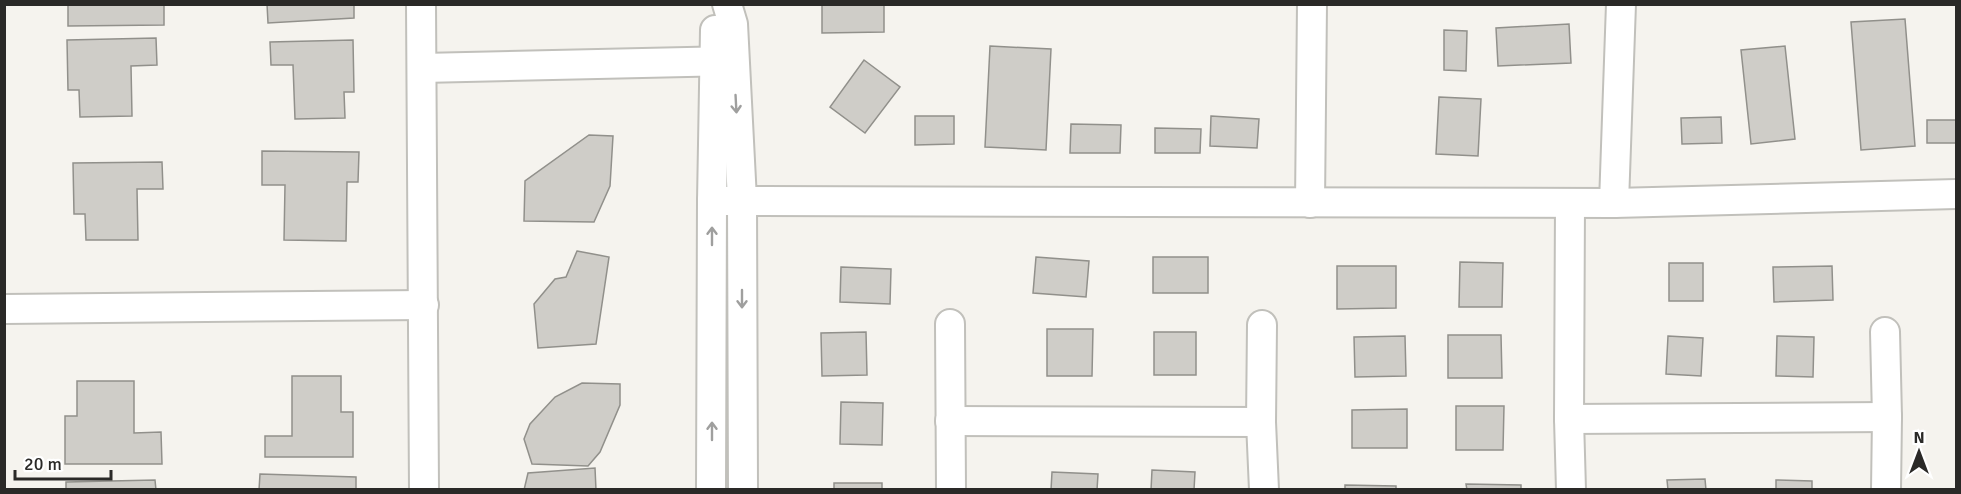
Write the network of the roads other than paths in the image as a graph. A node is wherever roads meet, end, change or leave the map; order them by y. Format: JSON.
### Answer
{"nodes":[{"id":1,"x":421,"y":4,"type":"edge"},
{"id":2,"x":718,"y":4,"type":"edge"},
{"id":3,"x":728,"y":4,"type":"edge"},
{"id":4,"x":1312,"y":4,"type":"edge"},
{"id":5,"x":1621,"y":4,"type":"edge"},
{"id":6,"x":724,"y":61,"type":"junction"},
{"id":7,"x":422,"y":68,"type":"junction"},
{"id":8,"x":1956,"y":194,"type":"edge"},
{"id":9,"x":742,"y":200,"type":"junction"},
{"id":10,"x":712,"y":201,"type":"junction"},
{"id":11,"x":1310,"y":203,"type":"junction"},
{"id":12,"x":1570,"y":203,"type":"junction"},
{"id":13,"x":1614,"y":203,"type":"junction"},
{"id":14,"x":424,"y":305,"type":"junction"},
{"id":15,"x":4,"y":309,"type":"edge"},
{"id":16,"x":951,"y":324,"type":"dead end"},
{"id":17,"x":1262,"y":325,"type":"dead end"},
{"id":18,"x":1885,"y":332,"type":"dead end"},
{"id":19,"x":1887,"y":417,"type":"junction"},
{"id":20,"x":1569,"y":419,"type":"junction"},
{"id":21,"x":951,"y":421,"type":"junction"},
{"id":22,"x":1262,"y":422,"type":"junction"},
{"id":23,"x":424,"y":489,"type":"edge"},
{"id":24,"x":711,"y":489,"type":"edge"},
{"id":25,"x":743,"y":489,"type":"edge"},
{"id":26,"x":951,"y":489,"type":"edge"},
{"id":27,"x":1264,"y":489,"type":"edge"},
{"id":28,"x":1571,"y":489,"type":"edge"},
{"id":29,"x":1886,"y":489,"type":"edge"}],
"edges":[{"from":1,"to":7,"type":"street"},
{"from":2,"to":6,"type":"street"},
{"from":3,"to":6,"type":"street"},
{"from":4,"to":11,"type":"street"},
{"from":5,"to":13,"type":"street"},
{"from":6,"to":7,"type":"street"},
{"from":6,"to":9,"type":"street","one_way":true},
{"from":6,"to":10,"type":"street"},
{"from":7,"to":14,"type":"street"},
{"from":8,"to":13,"type":"street"},
{"from":9,"to":10,"type":"street"},
{"from":9,"to":11,"type":"street"},
{"from":9,"to":25,"type":"street","one_way":true},
{"from":24,"to":10,"type":"street","one_way":true},
{"from":11,"to":12,"type":"street"},
{"from":12,"to":13,"type":"street"},
{"from":12,"to":20,"type":"street"},
{"from":14,"to":15,"type":"street"},
{"from":14,"to":23,"type":"street"},
{"from":16,"to":21,"type":"street"},
{"from":17,"to":22,"type":"street"},
{"from":18,"to":19,"type":"street"},
{"from":19,"to":20,"type":"street"},
{"from":19,"to":29,"type":"street"},
{"from":20,"to":28,"type":"street"},
{"from":21,"to":22,"type":"street"},
{"from":21,"to":26,"type":"street"},
{"from":22,"to":27,"type":"street"}]}
